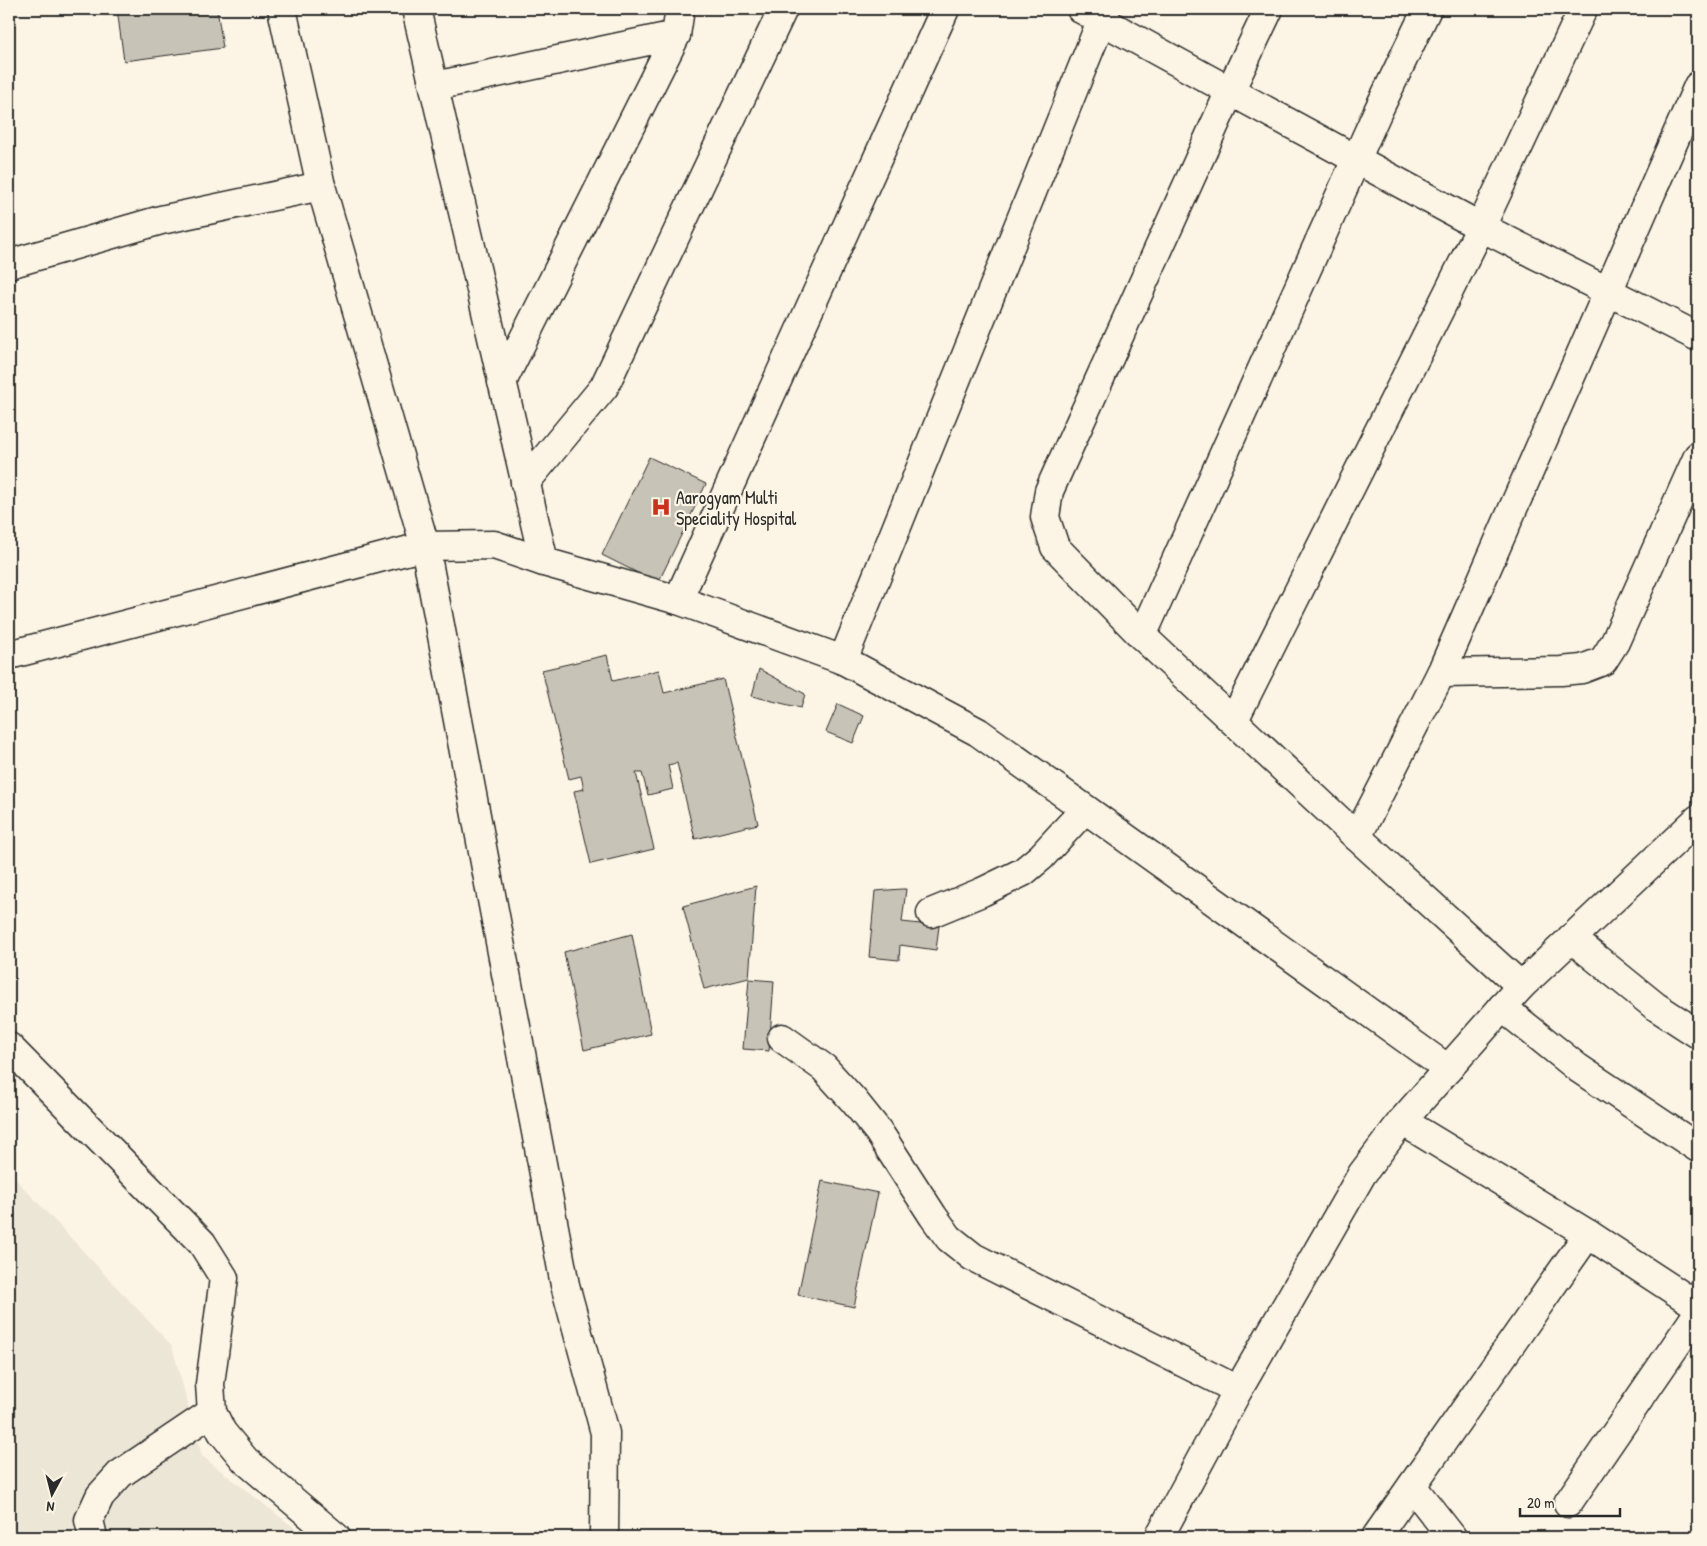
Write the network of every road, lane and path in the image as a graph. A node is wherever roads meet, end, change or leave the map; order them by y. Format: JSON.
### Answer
{"nodes":[{"id":1,"x":282,"y":9,"type":"edge"},
{"id":2,"x":416,"y":9,"type":"edge"},
{"id":3,"x":783,"y":9,"type":"edge"},
{"id":4,"x":945,"y":9,"type":"edge"},
{"id":5,"x":1269,"y":9,"type":"edge"},
{"id":6,"x":1427,"y":9,"type":"edge"},
{"id":7,"x":1583,"y":9,"type":"edge"},
{"id":8,"x":1096,"y":12,"type":"edge"},
{"id":9,"x":678,"y":22,"type":"edge"},
{"id":10,"x":435,"y":86,"type":"junction"},
{"id":11,"x":1698,"y":86,"type":"edge"},
{"id":12,"x":1230,"y":91,"type":"junction"},
{"id":13,"x":1356,"y":160,"type":"junction"},
{"id":14,"x":321,"y":186,"type":"junction"},
{"id":15,"x":1481,"y":227,"type":"junction"},
{"id":16,"x":9,"y":264,"type":"edge"},
{"id":17,"x":1608,"y":292,"type":"junction"},
{"id":18,"x":1698,"y":337,"type":"edge"},
{"id":19,"x":502,"y":382,"type":"junction"},
{"id":20,"x":1698,"y":456,"type":"edge"},
{"id":21,"x":525,"y":483,"type":"junction"},
{"id":22,"x":425,"y":546,"type":"junction"},
{"id":23,"x":544,"y":562,"type":"junction"},
{"id":24,"x":678,"y":600,"type":"junction"},
{"id":25,"x":1142,"y":636,"type":"junction"},
{"id":26,"x":9,"y":655,"type":"edge"},
{"id":27,"x":843,"y":660,"type":"junction"},
{"id":28,"x":1442,"y":672,"type":"junction"},
{"id":29,"x":1234,"y":720,"type":"junction"},
{"id":30,"x":1086,"y":809,"type":"junction"},
{"id":31,"x":1698,"y":819,"type":"edge"},
{"id":32,"x":1357,"y":837,"type":"junction"},
{"id":33,"x":931,"y":913,"type":"dead end"},
{"id":34,"x":1571,"y":938,"type":"junction"},
{"id":35,"x":1521,"y":986,"type":"junction"},
{"id":36,"x":1502,"y":1007,"type":"junction"},
{"id":37,"x":1698,"y":1034,"type":"edge"},
{"id":38,"x":782,"y":1038,"type":"dead end"},
{"id":39,"x":9,"y":1047,"type":"edge"},
{"id":40,"x":1448,"y":1069,"type":"junction"},
{"id":41,"x":1402,"y":1121,"type":"junction"},
{"id":42,"x":1698,"y":1148,"type":"edge"},
{"id":43,"x":1588,"y":1234,"type":"junction"},
{"id":44,"x":1698,"y":1306,"type":"edge"},
{"id":45,"x":1698,"y":1313,"type":"edge"},
{"id":46,"x":1238,"y":1390,"type":"junction"},
{"id":47,"x":212,"y":1412,"type":"junction"},
{"id":48,"x":1412,"y":1486,"type":"junction"},
{"id":49,"x":1568,"y":1503,"type":"dead end"},
{"id":50,"x":320,"y":1532,"type":"edge"},
{"id":51,"x":93,"y":1537,"type":"edge"},
{"id":52,"x":604,"y":1537,"type":"edge"},
{"id":53,"x":1159,"y":1537,"type":"edge"},
{"id":54,"x":1376,"y":1537,"type":"edge"},
{"id":55,"x":1452,"y":1537,"type":"edge"}],
"edges":[{"from":1,"to":14,"type":"street"},
{"from":2,"to":10,"type":"street"},
{"from":3,"to":21,"type":"street"},
{"from":4,"to":24,"type":"street"},
{"from":5,"to":12,"type":"street"},
{"from":6,"to":13,"type":"street"},
{"from":7,"to":15,"type":"street"},
{"from":8,"to":12,"type":"street"},
{"from":8,"to":27,"type":"street"},
{"from":9,"to":10,"type":"street"},
{"from":9,"to":19,"type":"street"},
{"from":10,"to":19,"type":"street"},
{"from":11,"to":17,"type":"street"},
{"from":12,"to":13,"type":"street"},
{"from":12,"to":25,"type":"street"},
{"from":13,"to":15,"type":"street"},
{"from":13,"to":25,"type":"street"},
{"from":14,"to":16,"type":"street"},
{"from":14,"to":22,"type":"street"},
{"from":15,"to":17,"type":"street"},
{"from":15,"to":29,"type":"street"},
{"from":17,"to":18,"type":"street"},
{"from":17,"to":28,"type":"street"},
{"from":19,"to":21,"type":"street"},
{"from":20,"to":28,"type":"street"},
{"from":21,"to":23,"type":"street"},
{"from":22,"to":23,"type":"street"},
{"from":22,"to":26,"type":"street"},
{"from":22,"to":52,"type":"street"},
{"from":23,"to":24,"type":"street"},
{"from":24,"to":27,"type":"street"},
{"from":25,"to":29,"type":"street"},
{"from":27,"to":30,"type":"street"},
{"from":28,"to":32,"type":"street"},
{"from":29,"to":32,"type":"street"},
{"from":30,"to":33,"type":"street"},
{"from":30,"to":40,"type":"street"},
{"from":31,"to":34,"type":"street"},
{"from":32,"to":35,"type":"street"},
{"from":34,"to":35,"type":"street"},
{"from":34,"to":37,"type":"street"},
{"from":35,"to":36,"type":"street"},
{"from":36,"to":40,"type":"street"},
{"from":36,"to":42,"type":"street"},
{"from":38,"to":46,"type":"street"},
{"from":39,"to":47,"type":"street"},
{"from":40,"to":41,"type":"street"},
{"from":41,"to":43,"type":"street"},
{"from":41,"to":46,"type":"street"},
{"from":43,"to":44,"type":"street"},
{"from":43,"to":48,"type":"street"},
{"from":45,"to":49,"type":"street"},
{"from":46,"to":53,"type":"street"},
{"from":47,"to":50,"type":"street"},
{"from":47,"to":51,"type":"street"},
{"from":48,"to":54,"type":"street"},
{"from":48,"to":55,"type":"street"}]}
